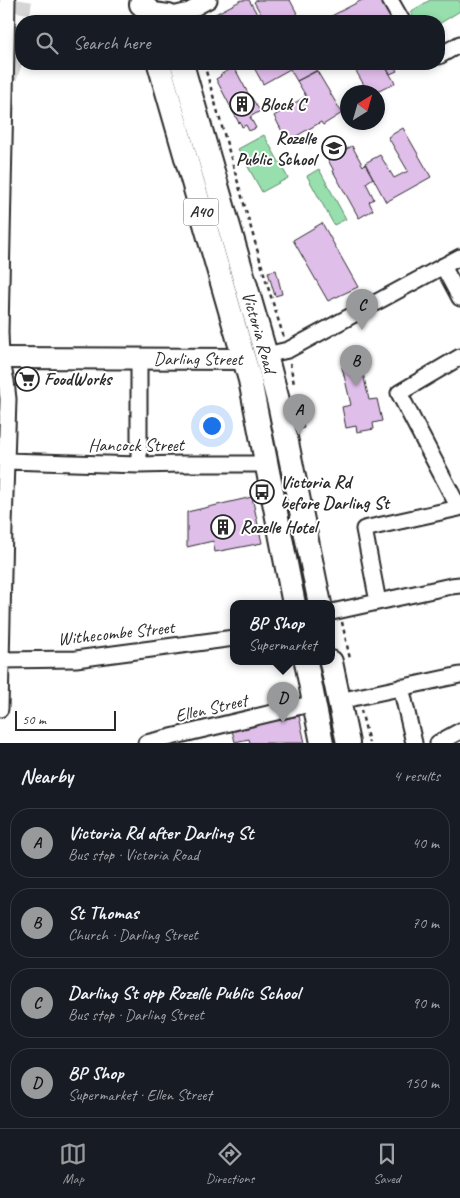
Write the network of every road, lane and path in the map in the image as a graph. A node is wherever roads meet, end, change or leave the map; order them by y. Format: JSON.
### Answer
{"nodes":[{"id":1,"x":7,"y":0,"type":"edge"},
{"id":2,"x":209,"y":0,"type":"edge"},
{"id":3,"x":390,"y":0,"type":"edge"},
{"id":4,"x":142,"y":8,"type":"edge"},
{"id":5,"x":167,"y":12,"type":"edge"},
{"id":6,"x":399,"y":15,"type":"edge"},
{"id":7,"x":460,"y":44,"type":"edge"},
{"id":8,"x":445,"y":53,"type":"edge"},
{"id":9,"x":160,"y":70,"type":"edge"},
{"id":10,"x":183,"y":70,"type":"edge"},
{"id":11,"x":460,"y":257,"type":"edge"},
{"id":12,"x":443,"y":266,"type":"junction"},
{"id":13,"x":460,"y":298,"type":"edge"},
{"id":14,"x":255,"y":357,"type":"junction"},
{"id":15,"x":0,"y":358,"type":"edge"},
{"id":16,"x":460,"y":358,"type":"edge"},
{"id":17,"x":139,"y":359,"type":"junction"},
{"id":18,"x":6,"y":461,"type":"junction"},
{"id":19,"x":267,"y":464,"type":"junction"},
{"id":20,"x":139,"y":465,"type":"junction"},
{"id":21,"x":460,"y":585,"type":"edge"},
{"id":22,"x":293,"y":600,"type":"edge"},
{"id":23,"x":319,"y":600,"type":"edge"},
{"id":24,"x":378,"y":602,"type":"junction"},
{"id":25,"x":335,"y":611,"type":"edge"},
{"id":26,"x":230,"y":639,"type":"edge"},
{"id":27,"x":1,"y":660,"type":"junction"},
{"id":28,"x":307,"y":665,"type":"edge"},
{"id":29,"x":332,"y":665,"type":"edge"},
{"id":30,"x":460,"y":675,"type":"edge"},
{"id":31,"x":401,"y":687,"type":"junction"},
{"id":32,"x":339,"y":701,"type":"junction"},
{"id":33,"x":314,"y":703,"type":"junction"},
{"id":34,"x":0,"y":709,"type":"edge"},
{"id":35,"x":460,"y":731,"type":"edge"},
{"id":36,"x":146,"y":743,"type":"edge"},
{"id":37,"x":322,"y":743,"type":"edge"},
{"id":38,"x":348,"y":743,"type":"edge"},
{"id":39,"x":414,"y":743,"type":"edge"},
{"id":40,"x":438,"y":743,"type":"edge"}],
"edges":[{"from":1,"to":15,"type":"street"},
{"from":2,"to":5,"type":"street"},
{"from":3,"to":6,"type":"street"},
{"from":4,"to":5,"type":"highway"},
{"from":7,"to":8,"type":"street"},
{"from":9,"to":14,"type":"highway","name":"Victoria Road","number":"A40"},
{"from":10,"to":14,"type":"highway","name":"Victoria Road","number":"A40"},
{"from":11,"to":12,"type":"street","name":"Darling Street"},
{"from":12,"to":13,"type":"street"},
{"from":12,"to":14,"type":"street","name":"Darling Street"},
{"from":14,"to":17,"type":"main road","name":"Darling Street"},
{"from":14,"to":19,"type":"highway","name":"Victoria Road","number":"A40"},
{"from":14,"to":23,"type":"highway","name":"Victoria Road","number":"A40"},
{"from":15,"to":17,"type":"main road","name":"Darling Street"},
{"from":15,"to":18,"type":"street"},
{"from":16,"to":24,"type":"street"},
{"from":17,"to":20,"type":"street"},
{"from":18,"to":20,"type":"street","name":"Hancock Street"},
{"from":18,"to":27,"type":"street"},
{"from":19,"to":20,"type":"street","name":"Hancock Street"},
{"from":19,"to":22,"type":"highway","name":"Victoria Road","number":"A40"},
{"from":21,"to":24,"type":"street"},
{"from":24,"to":25,"type":"street"},
{"from":26,"to":27,"type":"street","name":"Withecombe Street"},
{"from":27,"to":34,"type":"street"},
{"from":28,"to":33,"type":"highway"},
{"from":29,"to":32,"type":"highway"},
{"from":30,"to":31,"type":"street"},
{"from":31,"to":32,"type":"street"},
{"from":31,"to":39,"type":"street"},
{"from":32,"to":38,"type":"highway"},
{"from":33,"to":36,"type":"street","name":"Ellen Street"},
{"from":33,"to":37,"type":"highway"},
{"from":35,"to":40,"type":"street"}]}
